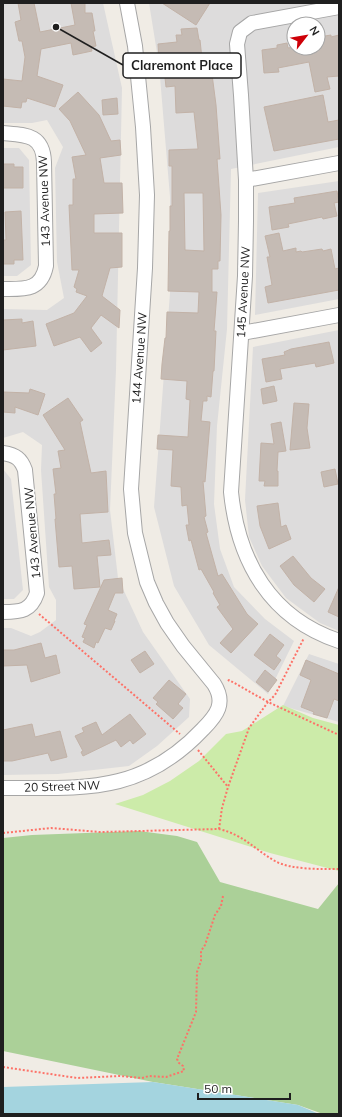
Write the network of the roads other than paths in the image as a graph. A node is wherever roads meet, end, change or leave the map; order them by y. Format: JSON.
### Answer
{"nodes":[{"id":1,"x":127,"y":3,"type":"edge"},
{"id":2,"x":339,"y":7,"type":"edge"},
{"id":3,"x":3,"y":133,"type":"edge"},
{"id":4,"x":339,"y":162,"type":"edge"},
{"id":5,"x":246,"y":180,"type":"junction"},
{"id":6,"x":3,"y":289,"type":"edge"},
{"id":7,"x":339,"y":315,"type":"edge"},
{"id":8,"x":242,"y":333,"type":"junction"},
{"id":9,"x":3,"y":453,"type":"edge"},
{"id":10,"x":3,"y":612,"type":"edge"},
{"id":11,"x":339,"y":641,"type":"edge"},
{"id":12,"x":218,"y":690,"type":"joint"},
{"id":13,"x":3,"y":788,"type":"edge"}],
"edges":[{"from":1,"to":12,"type":"street","name":"144 Avenue NW"},
{"from":2,"to":5,"type":"street","name":"145 Avenue NW"},
{"from":3,"to":6,"type":"street","name":"143 Avenue NW"},
{"from":4,"to":5,"type":"street"},
{"from":5,"to":8,"type":"street","name":"145 Avenue NW"},
{"from":7,"to":8,"type":"street"},
{"from":8,"to":11,"type":"street","name":"145 Avenue NW"},
{"from":9,"to":10,"type":"street","name":"143 Avenue NW"},
{"from":12,"to":13,"type":"street","name":"20 Street NW"}]}
